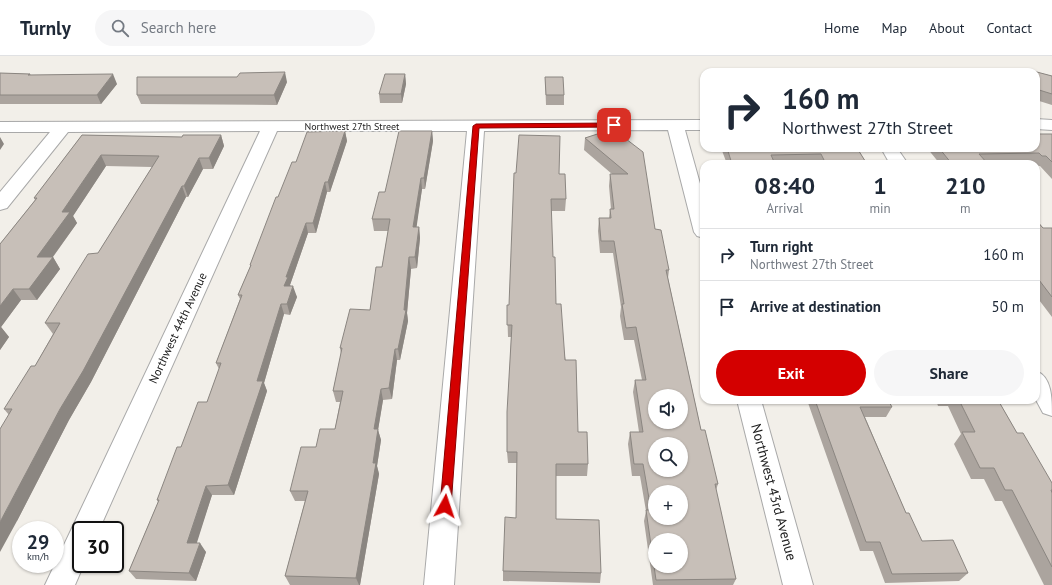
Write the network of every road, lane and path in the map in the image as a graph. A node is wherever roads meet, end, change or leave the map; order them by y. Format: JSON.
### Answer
{"nodes":[{"id":1,"x":1040,"y":124,"type":"edge"},
{"id":2,"x":676,"y":125,"type":"junction"},
{"id":3,"x":700,"y":125,"type":"edge"},
{"id":4,"x":271,"y":126,"type":"junction"},
{"id":5,"x":476,"y":126,"type":"junction"},
{"id":6,"x":1052,"y":126,"type":"edge"},
{"id":7,"x":0,"y":127,"type":"edge"},
{"id":8,"x":63,"y":127,"type":"junction"},
{"id":9,"x":0,"y":204,"type":"edge"},
{"id":10,"x":700,"y":217,"type":"edge"},
{"id":11,"x":1040,"y":386,"type":"edge"},
{"id":12,"x":750,"y":404,"type":"edge"},
{"id":13,"x":1052,"y":406,"type":"edge"},
{"id":14,"x":89,"y":521,"type":"edge"},
{"id":15,"x":72,"y":559,"type":"edge"},
{"id":16,"x":60,"y":585,"type":"edge"},
{"id":17,"x":439,"y":585,"type":"edge"},
{"id":18,"x":798,"y":585,"type":"edge"}],
"edges":[{"from":1,"to":6,"type":"street"},
{"from":2,"to":3,"type":"street","name":"Northwest 27th Street"},
{"from":2,"to":5,"type":"street","name":"Northwest 27th Street"},
{"from":2,"to":10,"type":"street"},
{"from":4,"to":5,"type":"street","name":"Northwest 27th Street"},
{"from":4,"to":8,"type":"street","name":"Northwest 27th Street"},
{"from":4,"to":14,"type":"street","name":"Northwest 44th Avenue"},
{"from":5,"to":17,"type":"street"},
{"from":7,"to":8,"type":"street","name":"Northwest 27th Street"},
{"from":8,"to":9,"type":"street"},
{"from":11,"to":13,"type":"street"},
{"from":12,"to":18,"type":"street","name":"Northwest 43rd Avenue"},
{"from":15,"to":16,"type":"street"}]}
